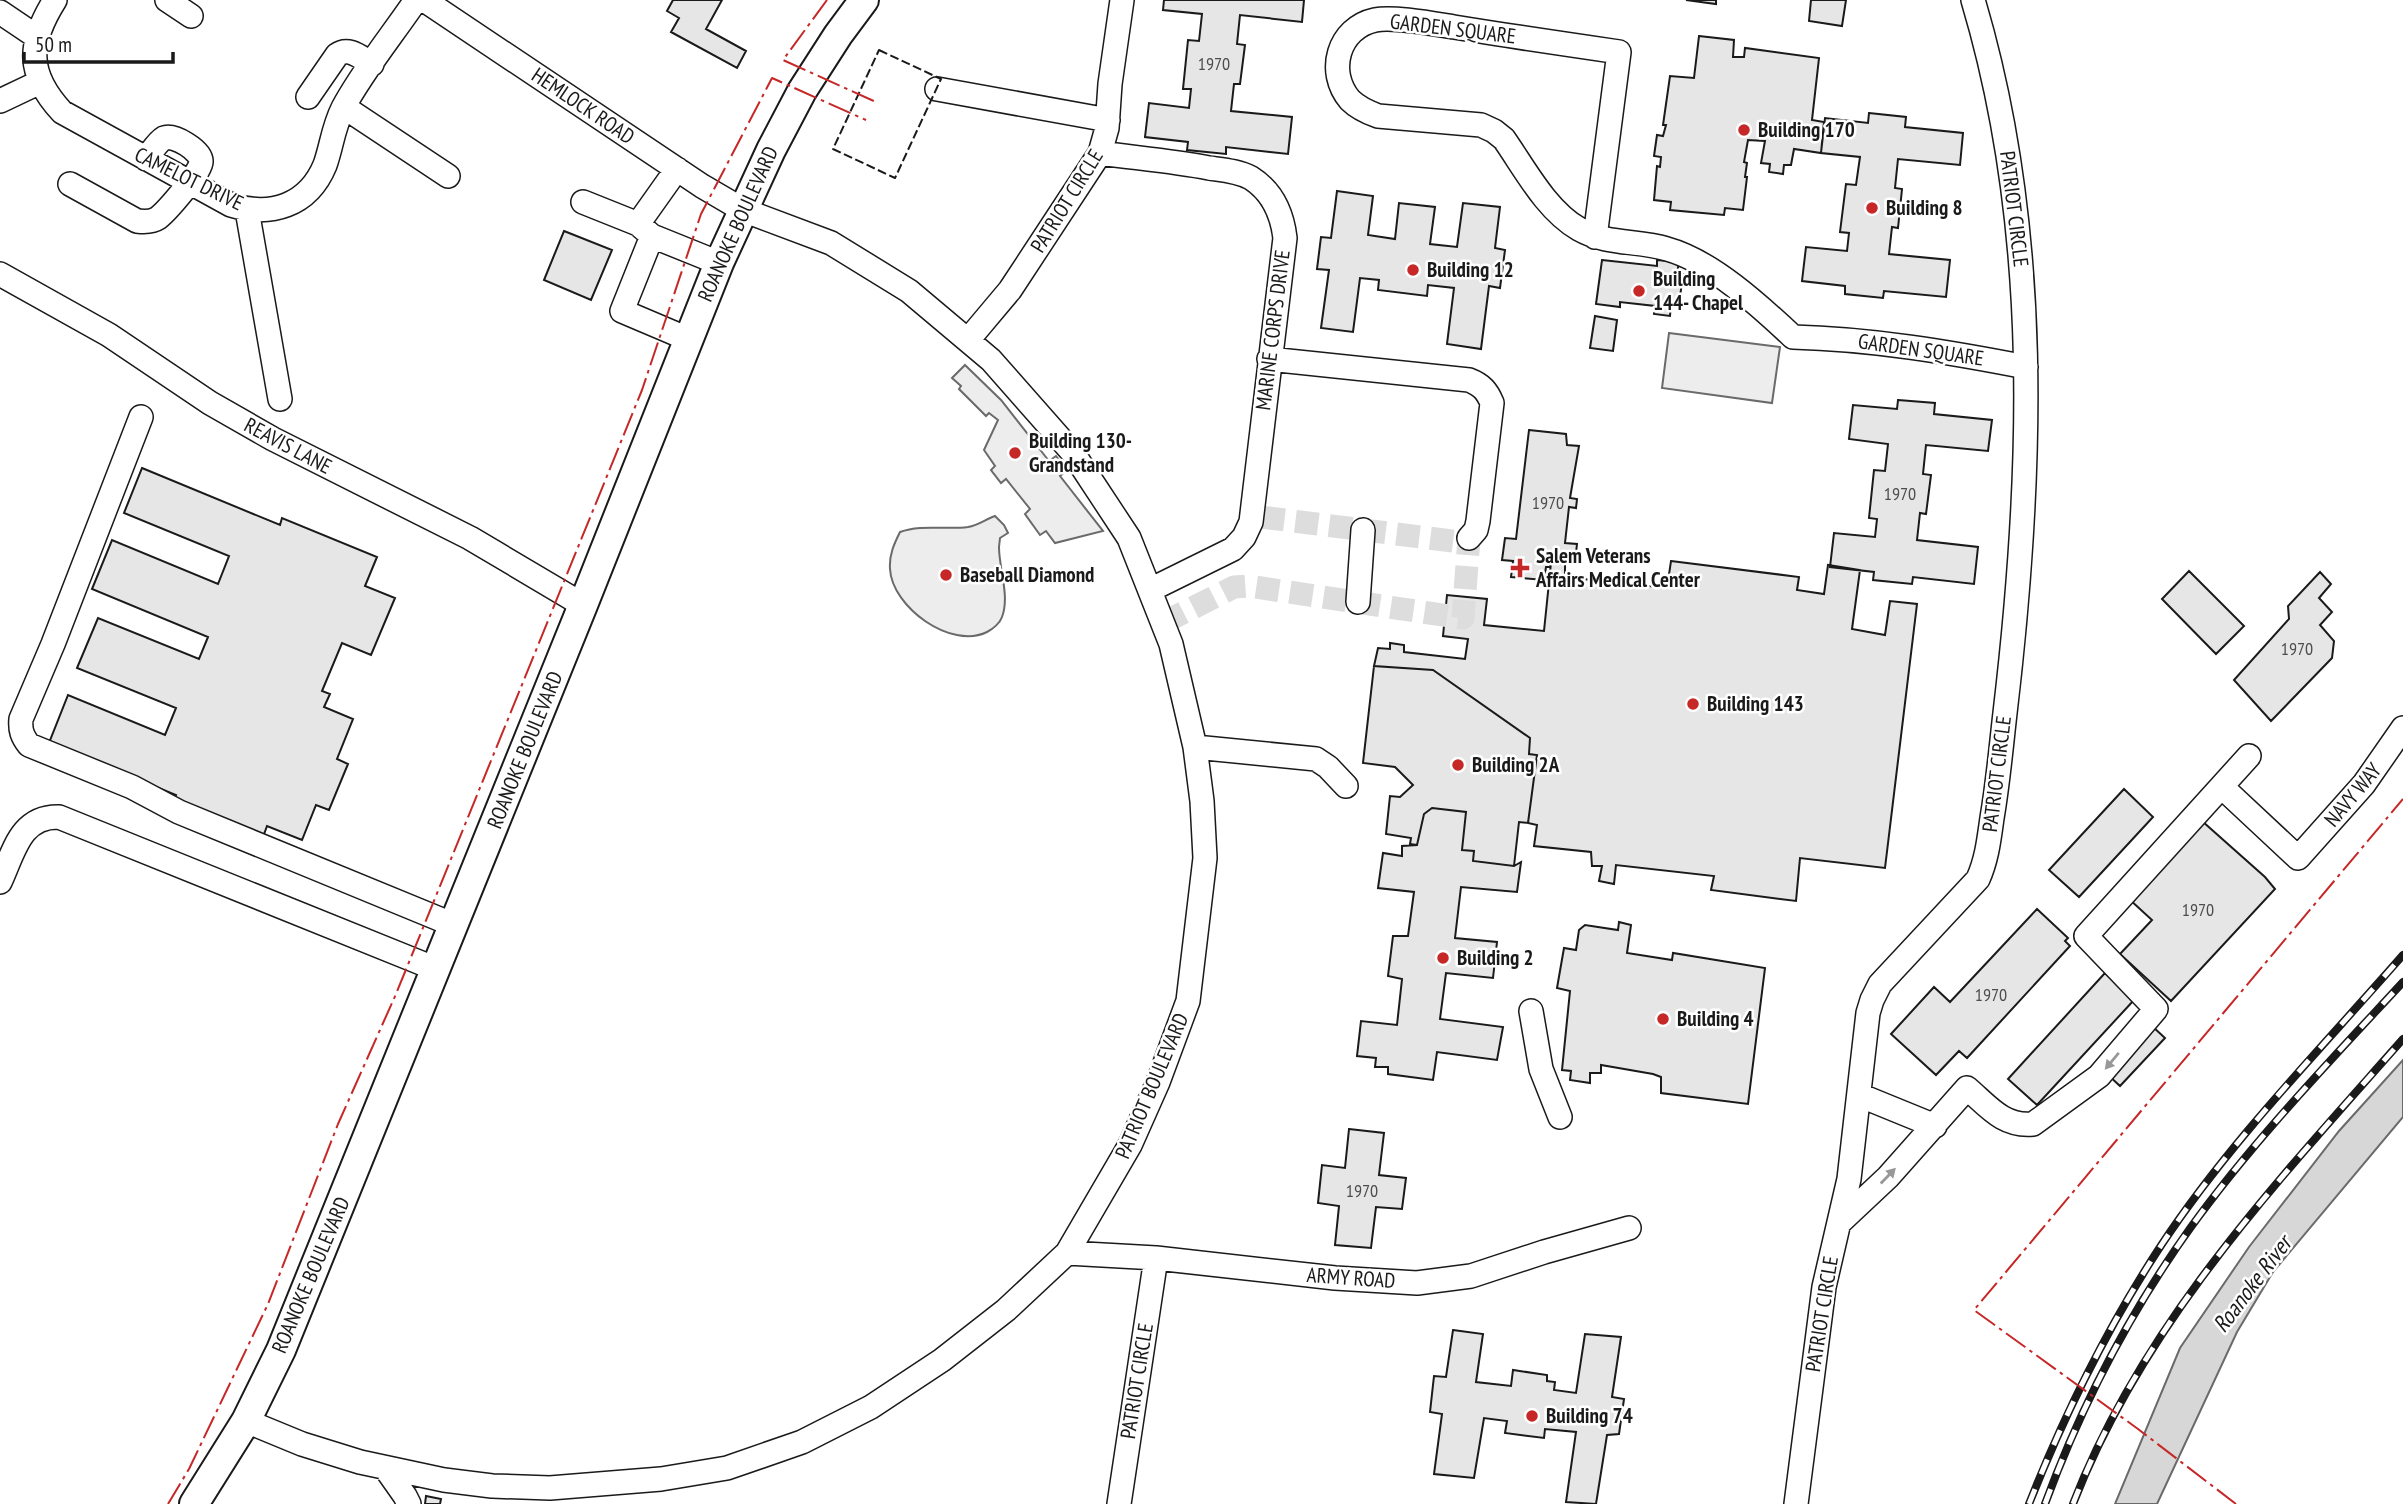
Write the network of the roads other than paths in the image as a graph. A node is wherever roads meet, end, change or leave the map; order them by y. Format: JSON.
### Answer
{"nodes":[{"id":1,"x":55,"y":0,"type":"edge"},
{"id":2,"x":167,"y":0,"type":"edge"},
{"id":3,"x":416,"y":0,"type":"edge"},
{"id":4,"x":424,"y":0,"type":"edge"},
{"id":5,"x":1122,"y":0,"type":"edge"},
{"id":6,"x":1973,"y":0,"type":"edge"},
{"id":7,"x":854,"y":4,"type":"edge"},
{"id":8,"x":0,"y":12,"type":"edge"},
{"id":9,"x":191,"y":16,"type":"dead end"},
{"id":10,"x":37,"y":37,"type":"junction"},
{"id":11,"x":372,"y":64,"type":"junction"},
{"id":12,"x":40,"y":82,"type":"junction"},
{"id":13,"x":937,"y":89,"type":"dead end"},
{"id":14,"x":308,"y":97,"type":"dead end"},
{"id":15,"x":0,"y":101,"type":"edge"},
{"id":16,"x":344,"y":107,"type":"junction"},
{"id":17,"x":1108,"y":120,"type":"junction"},
{"id":18,"x":1100,"y":153,"type":"junction"},
{"id":19,"x":146,"y":159,"type":"junction"},
{"id":20,"x":677,"y":169,"type":"junction"},
{"id":21,"x":448,"y":176,"type":"dead end"},
{"id":22,"x":189,"y":183,"type":"junction"},
{"id":23,"x":70,"y":184,"type":"dead end"},
{"id":24,"x":583,"y":202,"type":"dead end"},
{"id":25,"x":247,"y":210,"type":"junction"},
{"id":26,"x":743,"y":210,"type":"junction"},
{"id":27,"x":645,"y":230,"type":"junction"},
{"id":28,"x":1595,"y":237,"type":"junction"},
{"id":29,"x":719,"y":263,"type":"junction"},
{"id":30,"x":0,"y":274,"type":"edge"},
{"id":31,"x":688,"y":339,"type":"junction"},
{"id":32,"x":968,"y":340,"type":"junction"},
{"id":33,"x":1269,"y":359,"type":"junction"},
{"id":34,"x":2026,"y":367,"type":"junction"},
{"id":35,"x":281,"y":399,"type":"dead end"},
{"id":36,"x":141,"y":416,"type":"dead end"},
{"id":37,"x":1363,"y":530,"type":"dead end"},
{"id":38,"x":1469,"y":538,"type":"dead end"},
{"id":39,"x":1150,"y":590,"type":"junction"},
{"id":40,"x":1358,"y":602,"type":"dead end"},
{"id":41,"x":583,"y":605,"type":"junction"},
{"id":42,"x":2403,"y":728,"type":"edge"},
{"id":43,"x":1195,"y":747,"type":"junction"},
{"id":44,"x":2249,"y":756,"type":"dead end"},
{"id":45,"x":1346,"y":786,"type":"dead end"},
{"id":46,"x":2222,"y":787,"type":"junction"},
{"id":47,"x":0,"y":882,"type":"edge"},
{"id":48,"x":454,"y":925,"type":"junction"},
{"id":49,"x":436,"y":969,"type":"junction"},
{"id":50,"x":1531,"y":1011,"type":"dead end"},
{"id":51,"x":1859,"y":1095,"type":"junction"},
{"id":52,"x":1560,"y":1117,"type":"dead end"},
{"id":53,"x":1935,"y":1126,"type":"junction"},
{"id":54,"x":1839,"y":1223,"type":"junction"},
{"id":55,"x":1629,"y":1228,"type":"dead end"},
{"id":56,"x":1067,"y":1253,"type":"junction"},
{"id":57,"x":1156,"y":1258,"type":"junction"},
{"id":58,"x":246,"y":1421,"type":"junction"},
{"id":59,"x":386,"y":1469,"type":"junction"},
{"id":60,"x":634,"y":1493,"type":"edge"},
{"id":61,"x":494,"y":1498,"type":"edge"},
{"id":62,"x":194,"y":1504,"type":"edge"},
{"id":63,"x":409,"y":1504,"type":"edge"},
{"id":64,"x":1119,"y":1504,"type":"edge"},
{"id":65,"x":1796,"y":1504,"type":"edge"}],
"edges":[{"from":1,"to":10,"type":"street","name":"CAMELOT DRIVE"},
{"from":2,"to":9,"type":"street"},
{"from":3,"to":11,"type":"street","name":"CAMELOT DRIVE"},
{"from":4,"to":20,"type":"street","name":"HEMLOCK ROAD"},
{"from":5,"to":17,"type":"street","name":"PATRIOT CIRCLE"},
{"from":6,"to":34,"type":"street","name":"PATRIOT CIRCLE"},
{"from":7,"to":26,"type":"main road","name":"ROANOKE BOULEVARD"},
{"from":8,"to":10,"type":"street"},
{"from":10,"to":12,"type":"street","name":"CAMELOT DRIVE"},
{"from":11,"to":14,"type":"street"},
{"from":11,"to":16,"type":"street","name":"CAMELOT DRIVE"},
{"from":12,"to":15,"type":"street"},
{"from":12,"to":19,"type":"street","name":"CAMELOT DRIVE"},
{"from":13,"to":17,"type":"street"},
{"from":16,"to":21,"type":"street"},
{"from":16,"to":25,"type":"street","name":"CAMELOT DRIVE"},
{"from":17,"to":18,"type":"street","name":"PATRIOT CIRCLE"},
{"from":18,"to":32,"type":"street","name":"PATRIOT CIRCLE"},
{"from":18,"to":33,"type":"street","name":"MARINE CORPS DRIVE"},
{"from":19,"to":22,"type":"street","name":"CAMELOT DRIVE"},
{"from":19,"to":22,"type":"street"},
{"from":20,"to":26,"type":"street","name":"HEMLOCK ROAD"},
{"from":20,"to":27,"type":"street"},
{"from":22,"to":23,"type":"street"},
{"from":22,"to":25,"type":"street","name":"CAMELOT DRIVE"},
{"from":24,"to":27,"type":"street"},
{"from":25,"to":35,"type":"street"},
{"from":26,"to":29,"type":"main road","name":"ROANOKE BOULEVARD"},
{"from":26,"to":32,"type":"street","name":"PATRIOT BOULEVARD"},
{"from":27,"to":29,"type":"street"},
{"from":27,"to":31,"type":"street"},
{"from":28,"to":28,"type":"street","name":"GARDEN SQUARE"},
{"from":28,"to":34,"type":"street","name":"GARDEN SQUARE"},
{"from":29,"to":31,"type":"main road","name":"ROANOKE BOULEVARD"},
{"from":30,"to":41,"type":"street","name":"REAVIS LANE"},
{"from":31,"to":41,"type":"main road","name":"ROANOKE BOULEVARD"},
{"from":32,"to":39,"type":"street","name":"PATRIOT BOULEVARD"},
{"from":33,"to":38,"type":"street"},
{"from":33,"to":39,"type":"street","name":"MARINE CORPS DRIVE"},
{"from":34,"to":51,"type":"street","name":"PATRIOT CIRCLE"},
{"from":36,"to":48,"type":"street"},
{"from":37,"to":40,"type":"street"},
{"from":39,"to":43,"type":"street","name":"PATRIOT BOULEVARD"},
{"from":41,"to":48,"type":"main road","name":"ROANOKE BOULEVARD"},
{"from":42,"to":46,"type":"street","name":"NAVY WAY"},
{"from":43,"to":45,"type":"street"},
{"from":43,"to":56,"type":"street","name":"PATRIOT BOULEVARD"},
{"from":44,"to":46,"type":"street"},
{"from":46,"to":53,"type":"street","one_way":true},
{"from":47,"to":49,"type":"street"},
{"from":48,"to":49,"type":"main road","name":"ROANOKE BOULEVARD"},
{"from":49,"to":58,"type":"main road","name":"ROANOKE BOULEVARD"},
{"from":50,"to":52,"type":"street"},
{"from":51,"to":53,"type":"street"},
{"from":51,"to":54,"type":"street","name":"PATRIOT CIRCLE"},
{"from":54,"to":53,"type":"street","one_way":true},
{"from":54,"to":65,"type":"street","name":"PATRIOT CIRCLE"},
{"from":55,"to":57,"type":"street","name":"ARMY ROAD"},
{"from":56,"to":57,"type":"street","name":"ARMY ROAD"},
{"from":56,"to":60,"type":"street","name":"PATRIOT BOULEVARD"},
{"from":57,"to":64,"type":"street","name":"PATRIOT CIRCLE"},
{"from":58,"to":59,"type":"street","name":"PATRIOT BOULEVARD"},
{"from":58,"to":62,"type":"main road","name":"ROANOKE BOULEVARD"},
{"from":59,"to":61,"type":"street","name":"PATRIOT BOULEVARD"},
{"from":59,"to":63,"type":"street"},
{"from":60,"to":61,"type":"street","name":"PATRIOT BOULEVARD"}]}
